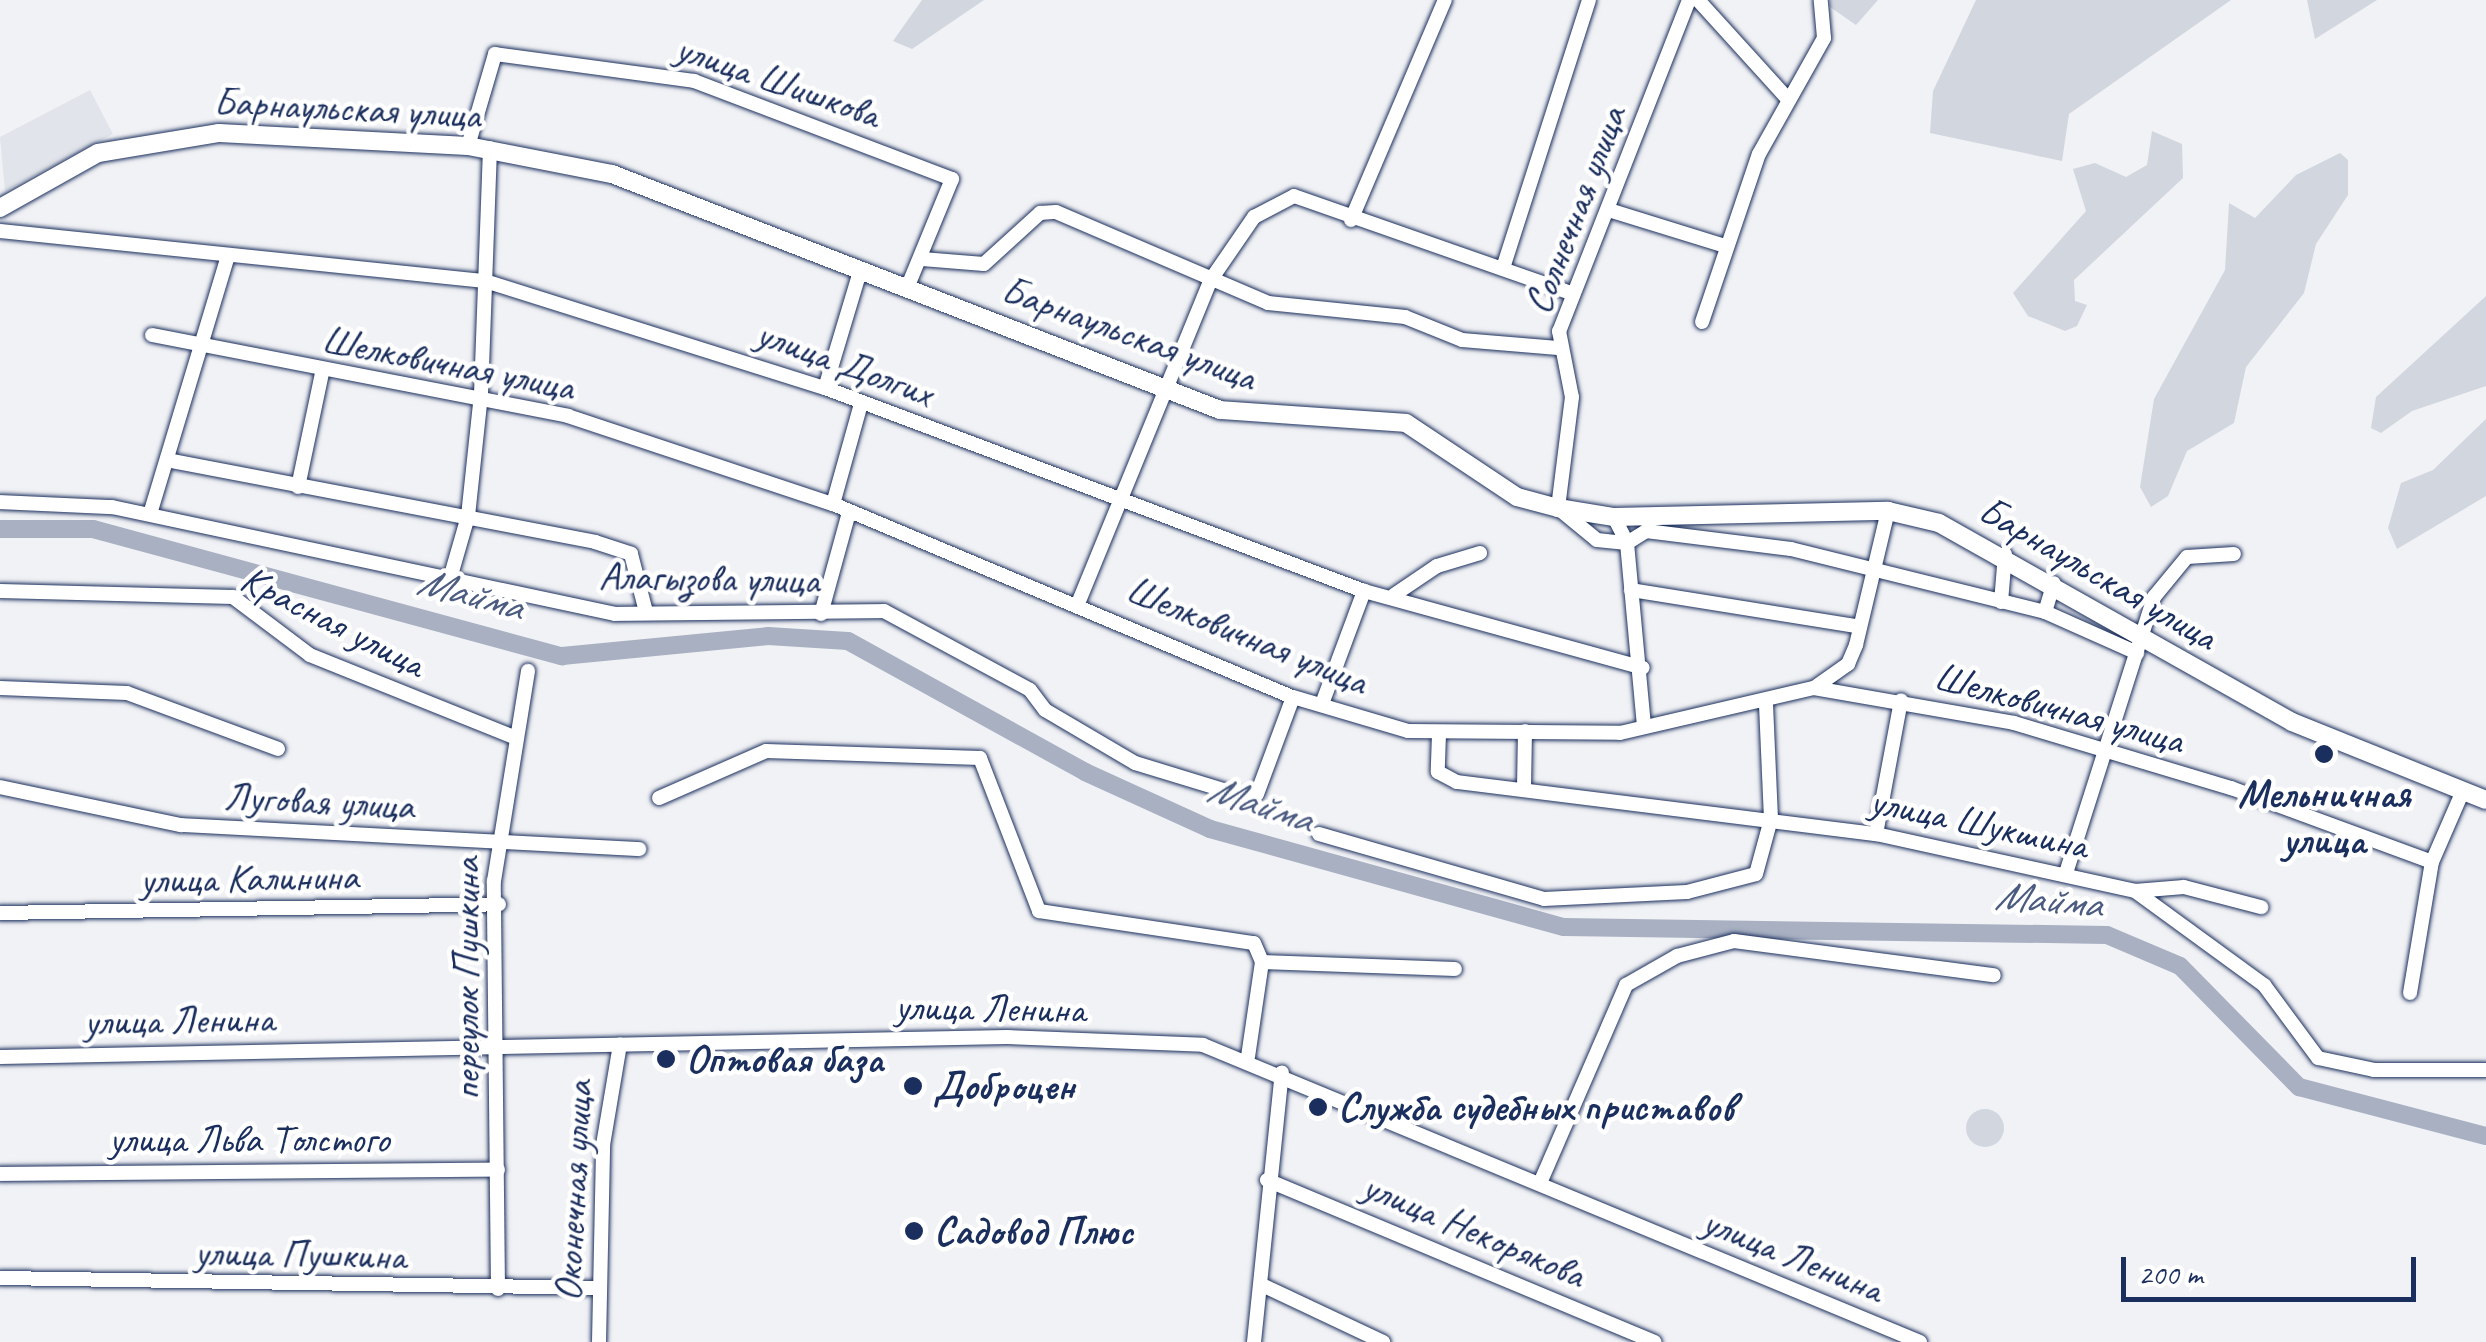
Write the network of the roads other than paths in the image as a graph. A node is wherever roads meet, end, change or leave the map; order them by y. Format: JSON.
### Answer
{"nodes":[{"id":1,"x":1444,"y":0,"type":"edge"},
{"id":2,"x":1589,"y":0,"type":"edge"},
{"id":3,"x":1689,"y":0,"type":"edge"},
{"id":4,"x":1698,"y":0,"type":"edge"},
{"id":5,"x":1821,"y":0,"type":"edge"},
{"id":6,"x":1786,"y":97,"type":"junction"},
{"id":7,"x":468,"y":146,"type":"junction"},
{"id":8,"x":490,"y":148,"type":"junction"},
{"id":9,"x":0,"y":208,"type":"edge"},
{"id":10,"x":1612,"y":211,"type":"junction"},
{"id":11,"x":1351,"y":220,"type":"junction"},
{"id":12,"x":0,"y":230,"type":"edge"},
{"id":13,"x":1725,"y":246,"type":"junction"},
{"id":14,"x":922,"y":259,"type":"junction"},
{"id":15,"x":227,"y":260,"type":"junction"},
{"id":16,"x":1503,"y":268,"type":"junction"},
{"id":17,"x":860,"y":271,"type":"junction"},
{"id":18,"x":485,"y":280,"type":"junction"},
{"id":19,"x":1210,"y":281,"type":"junction"},
{"id":20,"x":906,"y":288,"type":"junction"},
{"id":21,"x":1571,"y":293,"type":"junction"},
{"id":22,"x":1702,"y":322,"type":"dead end"},
{"id":23,"x":152,"y":334,"type":"dead end"},
{"id":24,"x":206,"y":346,"type":"junction"},
{"id":25,"x":1558,"y":348,"type":"junction"},
{"id":26,"x":322,"y":373,"type":"junction"},
{"id":27,"x":825,"y":388,"type":"junction"},
{"id":28,"x":1163,"y":391,"type":"junction"},
{"id":29,"x":481,"y":394,"type":"junction"},
{"id":30,"x":861,"y":404,"type":"junction"},
{"id":31,"x":172,"y":461,"type":"junction"},
{"id":32,"x":298,"y":487,"type":"junction"},
{"id":33,"x":1121,"y":498,"type":"junction"},
{"id":34,"x":0,"y":502,"type":"edge"},
{"id":35,"x":833,"y":504,"type":"junction"},
{"id":36,"x":1558,"y":508,"type":"junction"},
{"id":37,"x":1888,"y":511,"type":"junction"},
{"id":38,"x":849,"y":512,"type":"junction"},
{"id":39,"x":150,"y":514,"type":"junction"},
{"id":40,"x":468,"y":516,"type":"junction"},
{"id":41,"x":1614,"y":518,"type":"junction"},
{"id":42,"x":1627,"y":542,"type":"junction"},
{"id":43,"x":1480,"y":553,"type":"dead end"},
{"id":44,"x":2005,"y":553,"type":"junction"},
{"id":45,"x":2234,"y":554,"type":"dead end"},
{"id":46,"x":1868,"y":571,"type":"junction"},
{"id":47,"x":449,"y":582,"type":"junction"},
{"id":48,"x":2054,"y":583,"type":"junction"},
{"id":49,"x":1631,"y":590,"type":"junction"},
{"id":50,"x":0,"y":591,"type":"edge"},
{"id":51,"x":1364,"y":591,"type":"junction"},
{"id":52,"x":1394,"y":596,"type":"junction"},
{"id":53,"x":1079,"y":601,"type":"junction"},
{"id":54,"x":2001,"y":602,"type":"junction"},
{"id":55,"x":646,"y":612,"type":"junction"},
{"id":56,"x":2045,"y":612,"type":"junction"},
{"id":57,"x":822,"y":614,"type":"junction"},
{"id":58,"x":1857,"y":626,"type":"junction"},
{"id":59,"x":2140,"y":647,"type":"junction"},
{"id":60,"x":1643,"y":668,"type":"junction"},
{"id":61,"x":528,"y":671,"type":"dead end"},
{"id":62,"x":0,"y":688,"type":"edge"},
{"id":63,"x":1814,"y":688,"type":"junction"},
{"id":64,"x":1293,"y":697,"type":"junction"},
{"id":65,"x":1901,"y":700,"type":"junction"},
{"id":66,"x":1766,"y":703,"type":"junction"},
{"id":67,"x":1322,"y":704,"type":"junction"},
{"id":68,"x":1644,"y":726,"type":"junction"},
{"id":69,"x":1525,"y":731,"type":"junction"},
{"id":70,"x":1440,"y":734,"type":"junction"},
{"id":71,"x":512,"y":736,"type":"junction"},
{"id":72,"x":278,"y":749,"type":"dead end"},
{"id":73,"x":2108,"y":750,"type":"junction"},
{"id":74,"x":0,"y":788,"type":"edge"},
{"id":75,"x":1524,"y":788,"type":"junction"},
{"id":76,"x":2462,"y":792,"type":"junction"},
{"id":77,"x":659,"y":798,"type":"dead end"},
{"id":78,"x":2486,"y":800,"type":"edge"},
{"id":79,"x":1772,"y":819,"type":"junction"},
{"id":80,"x":1319,"y":834,"type":"dead end"},
{"id":81,"x":1876,"y":834,"type":"junction"},
{"id":82,"x":497,"y":843,"type":"junction"},
{"id":83,"x":639,"y":850,"type":"dead end"},
{"id":84,"x":2432,"y":862,"type":"junction"},
{"id":85,"x":2066,"y":872,"type":"junction"},
{"id":86,"x":2135,"y":891,"type":"junction"},
{"id":87,"x":499,"y":904,"type":"junction"},
{"id":88,"x":2260,"y":907,"type":"dead end"},
{"id":89,"x":0,"y":913,"type":"edge"},
{"id":90,"x":1262,"y":962,"type":"junction"},
{"id":91,"x":1455,"y":969,"type":"dead end"},
{"id":92,"x":1994,"y":975,"type":"dead end"},
{"id":93,"x":2410,"y":993,"type":"dead end"},
{"id":94,"x":620,"y":1044,"type":"junction"},
{"id":95,"x":501,"y":1046,"type":"junction"},
{"id":96,"x":0,"y":1056,"type":"edge"},
{"id":97,"x":1248,"y":1058,"type":"junction"},
{"id":98,"x":2482,"y":1070,"type":"edge"},
{"id":99,"x":1282,"y":1072,"type":"junction"},
{"id":100,"x":498,"y":1170,"type":"junction"},
{"id":101,"x":0,"y":1174,"type":"edge"},
{"id":102,"x":1266,"y":1180,"type":"junction"},
{"id":103,"x":1540,"y":1183,"type":"junction"},
{"id":104,"x":0,"y":1278,"type":"edge"},
{"id":105,"x":1262,"y":1284,"type":"junction"},
{"id":106,"x":600,"y":1288,"type":"junction"},
{"id":107,"x":498,"y":1289,"type":"junction"},
{"id":108,"x":599,"y":1342,"type":"edge"},
{"id":109,"x":1254,"y":1342,"type":"edge"},
{"id":110,"x":1383,"y":1342,"type":"edge"},
{"id":111,"x":1655,"y":1342,"type":"edge"},
{"id":112,"x":1920,"y":1342,"type":"edge"}],
"edges":[{"from":1,"to":11,"type":"street"},
{"from":2,"to":16,"type":"street"},
{"from":3,"to":10,"type":"street","name":"Солнечная улица"},
{"from":4,"to":6,"type":"street"},
{"from":5,"to":6,"type":"street"},
{"from":6,"to":13,"type":"street"},
{"from":7,"to":8,"type":"main road","name":"Барнаульская улица"},
{"from":7,"to":9,"type":"main road","name":"Барнаульская улица"},
{"from":7,"to":14,"type":"street","name":"улица Шишкова"},
{"from":8,"to":17,"type":"main road","name":"Барнаульская улица"},
{"from":8,"to":18,"type":"street"},
{"from":10,"to":13,"type":"street"},
{"from":10,"to":21,"type":"street","name":"Солнечная улица"},
{"from":11,"to":16,"type":"street"},
{"from":11,"to":19,"type":"street"},
{"from":12,"to":15,"type":"street","name":"улица Долгих"},
{"from":13,"to":22,"type":"street"},
{"from":14,"to":19,"type":"street"},
{"from":14,"to":20,"type":"street","name":"улица Шишкова"},
{"from":15,"to":18,"type":"street","name":"улица Долгих"},
{"from":15,"to":24,"type":"street"},
{"from":16,"to":21,"type":"street"},
{"from":17,"to":20,"type":"main road","name":"Барнаульская улица"},
{"from":17,"to":27,"type":"street"},
{"from":18,"to":27,"type":"street","name":"улица Долгих"},
{"from":18,"to":29,"type":"street"},
{"from":19,"to":25,"type":"street"},
{"from":19,"to":28,"type":"street"},
{"from":20,"to":28,"type":"main road","name":"Барнаульская улица"},
{"from":21,"to":25,"type":"street","name":"Солнечная улица"},
{"from":23,"to":24,"type":"street","name":"Шелковичная улица"},
{"from":24,"to":26,"type":"street","name":"Шелковичная улица"},
{"from":24,"to":31,"type":"street"},
{"from":25,"to":36,"type":"street","name":"Солнечная улица"},
{"from":26,"to":29,"type":"street","name":"Шелковичная улица"},
{"from":26,"to":32,"type":"street"},
{"from":27,"to":30,"type":"street","name":"улица Долгих"},
{"from":28,"to":33,"type":"street"},
{"from":28,"to":36,"type":"main road","name":"Барнаульская улица"},
{"from":29,"to":35,"type":"street","name":"Шелковичная улица"},
{"from":29,"to":40,"type":"street"},
{"from":30,"to":33,"type":"street","name":"улица Долгих"},
{"from":30,"to":35,"type":"street"},
{"from":31,"to":32,"type":"street"},
{"from":31,"to":39,"type":"street"},
{"from":32,"to":40,"type":"street"},
{"from":33,"to":51,"type":"street","name":"улица Долгих"},
{"from":33,"to":53,"type":"street"},
{"from":34,"to":39,"type":"street","name":"Алагызова улица"},
{"from":35,"to":38,"type":"street","name":"Шелковичная улица"},
{"from":36,"to":41,"type":"main road","name":"Барнаульская улица"},
{"from":36,"to":42,"type":"street"},
{"from":37,"to":41,"type":"main road","name":"Барнаульская улица"},
{"from":37,"to":44,"type":"main road","name":"Барнаульская улица"},
{"from":37,"to":46,"type":"street"},
{"from":38,"to":53,"type":"street","name":"Шелковичная улица"},
{"from":38,"to":57,"type":"street"},
{"from":39,"to":47,"type":"street","name":"Алагызова улица"},
{"from":40,"to":47,"type":"street"},
{"from":40,"to":55,"type":"street"},
{"from":41,"to":42,"type":"street"},
{"from":42,"to":46,"type":"street"},
{"from":42,"to":49,"type":"street"},
{"from":43,"to":52,"type":"street"},
{"from":44,"to":48,"type":"main road","name":"Барнаульская улица"},
{"from":44,"to":54,"type":"street"},
{"from":45,"to":59,"type":"street"},
{"from":46,"to":54,"type":"street"},
{"from":46,"to":58,"type":"street"},
{"from":47,"to":55,"type":"street","name":"Алагызова улица"},
{"from":48,"to":56,"type":"street"},
{"from":48,"to":59,"type":"main road","name":"Барнаульская улица"},
{"from":49,"to":58,"type":"street"},
{"from":49,"to":60,"type":"street"},
{"from":50,"to":71,"type":"street","name":"Красная улица"},
{"from":51,"to":52,"type":"street","name":"улица Долгих"},
{"from":51,"to":67,"type":"street"},
{"from":52,"to":60,"type":"street","name":"улица Долгих"},
{"from":53,"to":64,"type":"street","name":"Шелковичная улица"},
{"from":54,"to":56,"type":"street"},
{"from":55,"to":57,"type":"street","name":"Алагызова улица"},
{"from":56,"to":59,"type":"street"},
{"from":57,"to":64,"type":"street","name":"Алагызова улица"},
{"from":58,"to":63,"type":"street"},
{"from":59,"to":73,"type":"street"},
{"from":59,"to":76,"type":"main road","name":"Барнаульская улица"},
{"from":60,"to":68,"type":"street"},
{"from":61,"to":71,"type":"street","name":"переулок Пушкина"},
{"from":62,"to":72,"type":"street"},
{"from":63,"to":65,"type":"street","name":"Шелковичная улица"},
{"from":63,"to":66,"type":"street","name":"Шелковичная улица"},
{"from":64,"to":67,"type":"street","name":"Шелковичная улица"},
{"from":65,"to":73,"type":"street","name":"Шелковичная улица"},
{"from":65,"to":81,"type":"street"},
{"from":66,"to":68,"type":"street","name":"Шелковичная улица"},
{"from":66,"to":79,"type":"street"},
{"from":67,"to":70,"type":"street","name":"Шелковичная улица"},
{"from":68,"to":69,"type":"street","name":"Шелковичная улица"},
{"from":69,"to":70,"type":"street","name":"Шелковичная улица"},
{"from":69,"to":75,"type":"street"},
{"from":70,"to":75,"type":"street","name":"улица Шукшина"},
{"from":71,"to":82,"type":"street","name":"переулок Пушкина"},
{"from":73,"to":84,"type":"street","name":"Шелковичная улица"},
{"from":73,"to":85,"type":"street"},
{"from":74,"to":82,"type":"street","name":"Луговая улица"},
{"from":75,"to":79,"type":"street","name":"улица Шукшина"},
{"from":76,"to":78,"type":"main road","name":"Барнаульская улица"},
{"from":76,"to":84,"type":"street"},
{"from":77,"to":90,"type":"street"},
{"from":79,"to":80,"type":"street"},
{"from":79,"to":81,"type":"street","name":"улица Шукшина"},
{"from":81,"to":85,"type":"street","name":"улица Шукшина"},
{"from":82,"to":83,"type":"street","name":"Луговая улица"},
{"from":82,"to":87,"type":"street","name":"переулок Пушкина"},
{"from":84,"to":93,"type":"street"},
{"from":85,"to":86,"type":"street","name":"улица Шукшина"},
{"from":86,"to":88,"type":"street"},
{"from":86,"to":98,"type":"street","name":"улица Шукшина"},
{"from":87,"to":89,"type":"street","name":"улица Калинина"},
{"from":87,"to":95,"type":"street","name":"переулок Пушкина"},
{"from":90,"to":91,"type":"street"},
{"from":90,"to":97,"type":"street"},
{"from":92,"to":103,"type":"street"},
{"from":94,"to":95,"type":"street","name":"улица Ленина"},
{"from":94,"to":97,"type":"street","name":"улица Ленина"},
{"from":94,"to":106,"type":"street","name":"Оконечная улица"},
{"from":95,"to":96,"type":"street","name":"улица Ленина"},
{"from":95,"to":100,"type":"street","name":"переулок Пушкина"},
{"from":97,"to":99,"type":"street","name":"улица Ленина"},
{"from":99,"to":102,"type":"street"},
{"from":99,"to":103,"type":"street","name":"улица Ленина"},
{"from":100,"to":101,"type":"street","name":"улица Льва Толстого"},
{"from":100,"to":107,"type":"street","name":"переулок Пушкина"},
{"from":102,"to":105,"type":"street"},
{"from":102,"to":111,"type":"street","name":"улица Некорякова"},
{"from":103,"to":112,"type":"street","name":"улица Ленина"},
{"from":104,"to":107,"type":"street","name":"улица Пушкина"},
{"from":105,"to":109,"type":"street"},
{"from":105,"to":110,"type":"street"},
{"from":106,"to":107,"type":"street","name":"улица Пушкина"},
{"from":106,"to":108,"type":"street","name":"Оконечная улица"}]}
